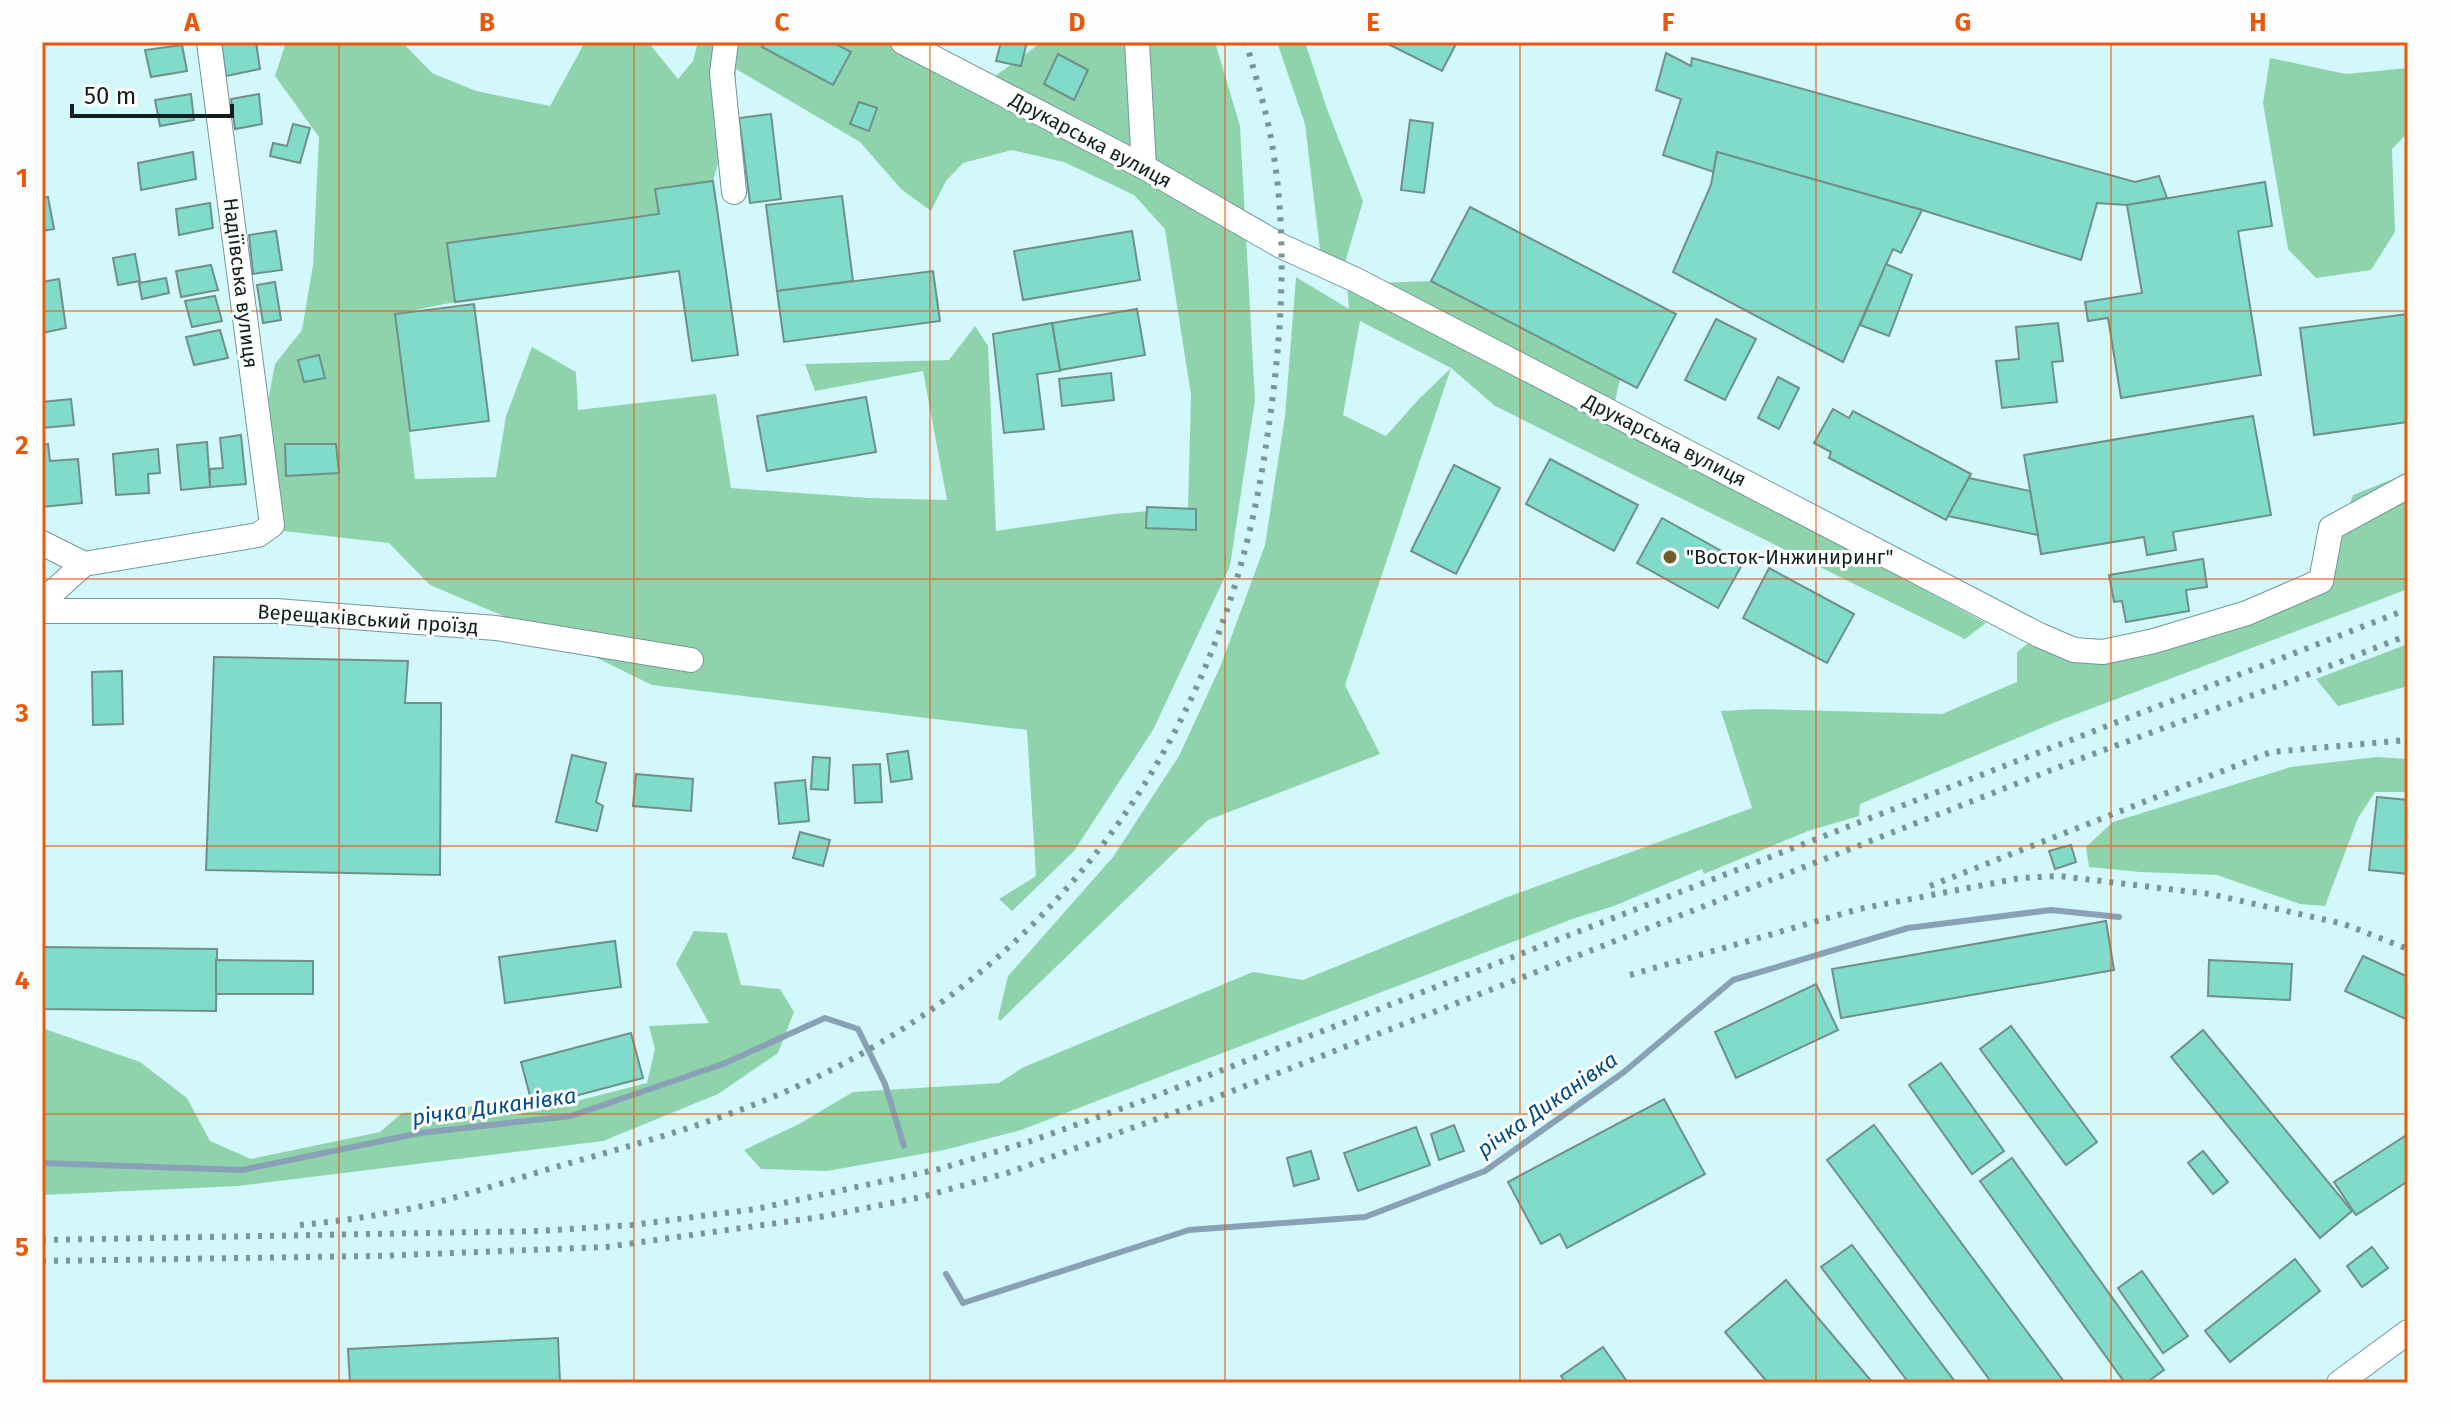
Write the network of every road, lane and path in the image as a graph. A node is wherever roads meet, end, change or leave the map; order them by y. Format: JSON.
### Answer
{"nodes":[{"id":1,"x":209,"y":42,"type":"edge"},
{"id":2,"x":726,"y":42,"type":"edge"},
{"id":3,"x":903,"y":42,"type":"edge"},
{"id":4,"x":1137,"y":42,"type":"edge"},
{"id":5,"x":1144,"y":167,"type":"junction"},
{"id":6,"x":734,"y":192,"type":"dead end"},
{"id":7,"x":2408,"y":486,"type":"edge"},
{"id":8,"x":42,"y":543,"type":"edge"},
{"id":9,"x":84,"y":564,"type":"junction"},
{"id":10,"x":42,"y":602,"type":"edge"},
{"id":11,"x":42,"y":611,"type":"edge"},
{"id":12,"x":691,"y":660,"type":"dead end"},
{"id":13,"x":2408,"y":1317,"type":"edge"},
{"id":14,"x":2408,"y":1332,"type":"edge"},
{"id":15,"x":2385,"y":1349,"type":"junction"},
{"id":16,"x":2339,"y":1383,"type":"edge"}],
"edges":[{"from":1,"to":9,"type":"street","name":"Надіївська вулиця"},
{"from":2,"to":6,"type":"street"},
{"from":3,"to":5,"type":"street","name":"Друкарська вулиця"},
{"from":4,"to":5,"type":"street"},
{"from":5,"to":7,"type":"street","name":"Друкарська вулиця"},
{"from":8,"to":9,"type":"street"},
{"from":9,"to":10,"type":"street"},
{"from":11,"to":12,"type":"street","name":"Верещаківський проїзд"},
{"from":13,"to":15,"type":"street"},
{"from":14,"to":15,"type":"street"},
{"from":15,"to":16,"type":"street"}]}
